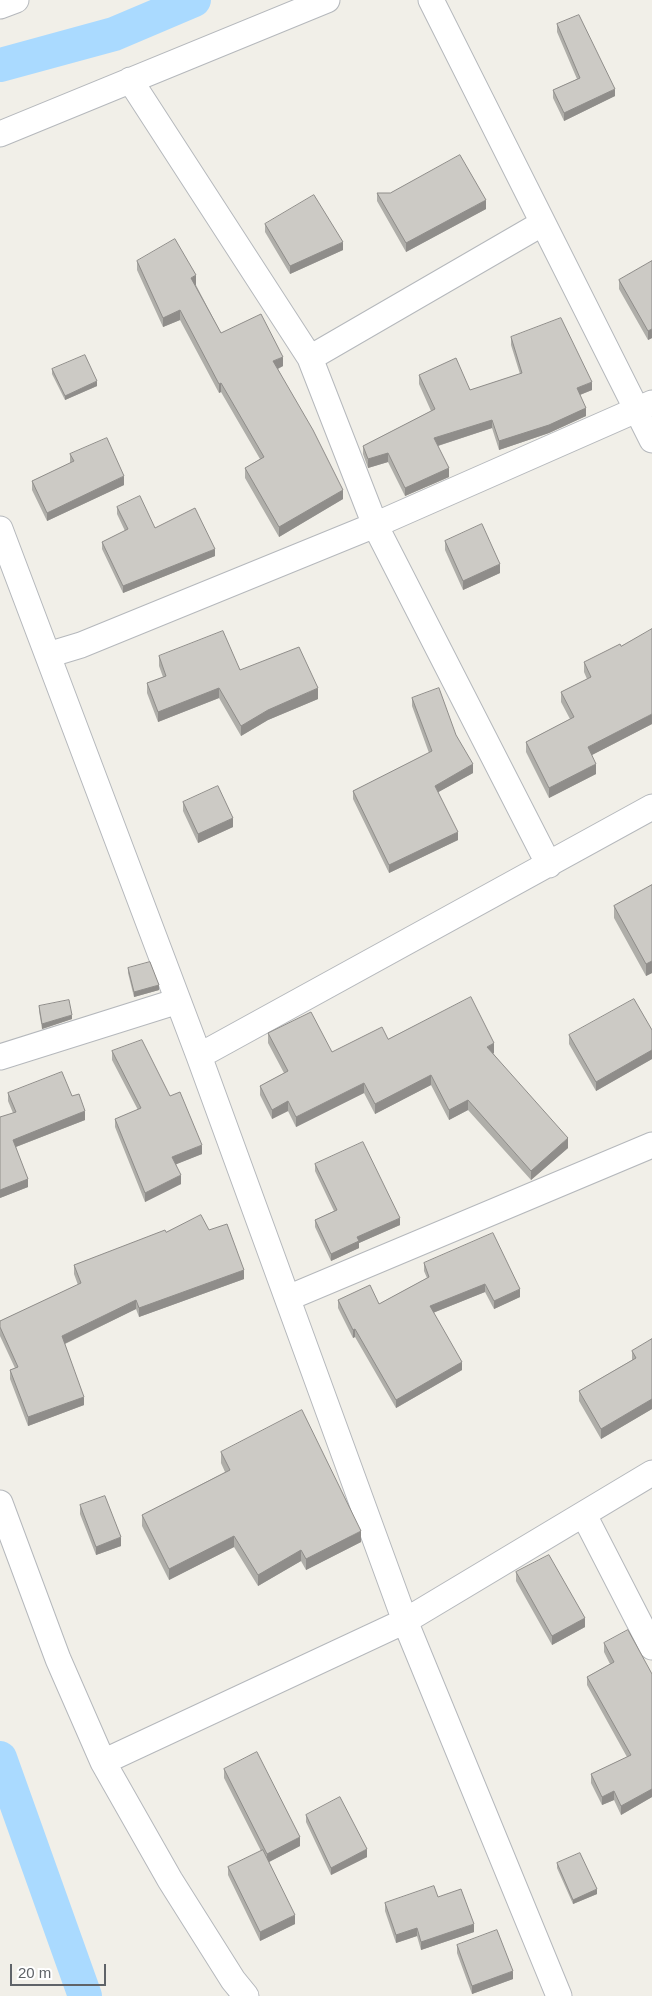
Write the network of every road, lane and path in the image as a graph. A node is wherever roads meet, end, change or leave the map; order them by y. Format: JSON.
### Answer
{"nodes":[{"id":1,"x":16,"y":0,"type":"edge"},
{"id":2,"x":327,"y":0,"type":"edge"},
{"id":3,"x":431,"y":0,"type":"edge"},
{"id":4,"x":0,"y":6,"type":"edge"},
{"id":5,"x":130,"y":80,"type":"junction"},
{"id":6,"x":0,"y":134,"type":"edge"},
{"id":7,"x":543,"y":223,"type":"junction"},
{"id":8,"x":310,"y":358,"type":"junction"},
{"id":9,"x":644,"y":407,"type":"edge"},
{"id":10,"x":652,"y":440,"type":"edge"},
{"id":11,"x":375,"y":525,"type":"junction"},
{"id":12,"x":0,"y":529,"type":"edge"},
{"id":13,"x":48,"y":656,"type":"junction"},
{"id":14,"x":652,"y":807,"type":"edge"},
{"id":15,"x":550,"y":865,"type":"junction"},
{"id":16,"x":178,"y":1001,"type":"junction"},
{"id":17,"x":199,"y":1056,"type":"junction"},
{"id":18,"x":0,"y":1057,"type":"edge"},
{"id":19,"x":652,"y":1145,"type":"edge"},
{"id":20,"x":288,"y":1298,"type":"junction"},
{"id":21,"x":652,"y":1474,"type":"edge"},
{"id":22,"x":0,"y":1503,"type":"edge"},
{"id":23,"x":584,"y":1515,"type":"junction"},
{"id":24,"x":405,"y":1621,"type":"junction"},
{"id":25,"x":652,"y":1647,"type":"edge"},
{"id":26,"x":103,"y":1762,"type":"junction"},
{"id":27,"x":246,"y":1996,"type":"edge"},
{"id":28,"x":560,"y":1996,"type":"edge"}],
"edges":[{"from":1,"to":4,"type":"street"},
{"from":2,"to":5,"type":"street"},
{"from":3,"to":7,"type":"street"},
{"from":5,"to":6,"type":"street"},
{"from":5,"to":8,"type":"street"},
{"from":7,"to":8,"type":"street"},
{"from":7,"to":9,"type":"street"},
{"from":8,"to":11,"type":"street"},
{"from":9,"to":10,"type":"street"},
{"from":9,"to":11,"type":"street"},
{"from":11,"to":13,"type":"street"},
{"from":11,"to":15,"type":"street"},
{"from":12,"to":13,"type":"street"},
{"from":13,"to":16,"type":"street"},
{"from":14,"to":15,"type":"street"},
{"from":15,"to":17,"type":"street"},
{"from":16,"to":17,"type":"street"},
{"from":16,"to":18,"type":"street"},
{"from":17,"to":20,"type":"street"},
{"from":19,"to":20,"type":"street"},
{"from":20,"to":24,"type":"street"},
{"from":21,"to":23,"type":"street"},
{"from":22,"to":26,"type":"street"},
{"from":23,"to":24,"type":"street"},
{"from":23,"to":25,"type":"street"},
{"from":24,"to":26,"type":"street"},
{"from":24,"to":28,"type":"street"},
{"from":26,"to":27,"type":"street"}]}
